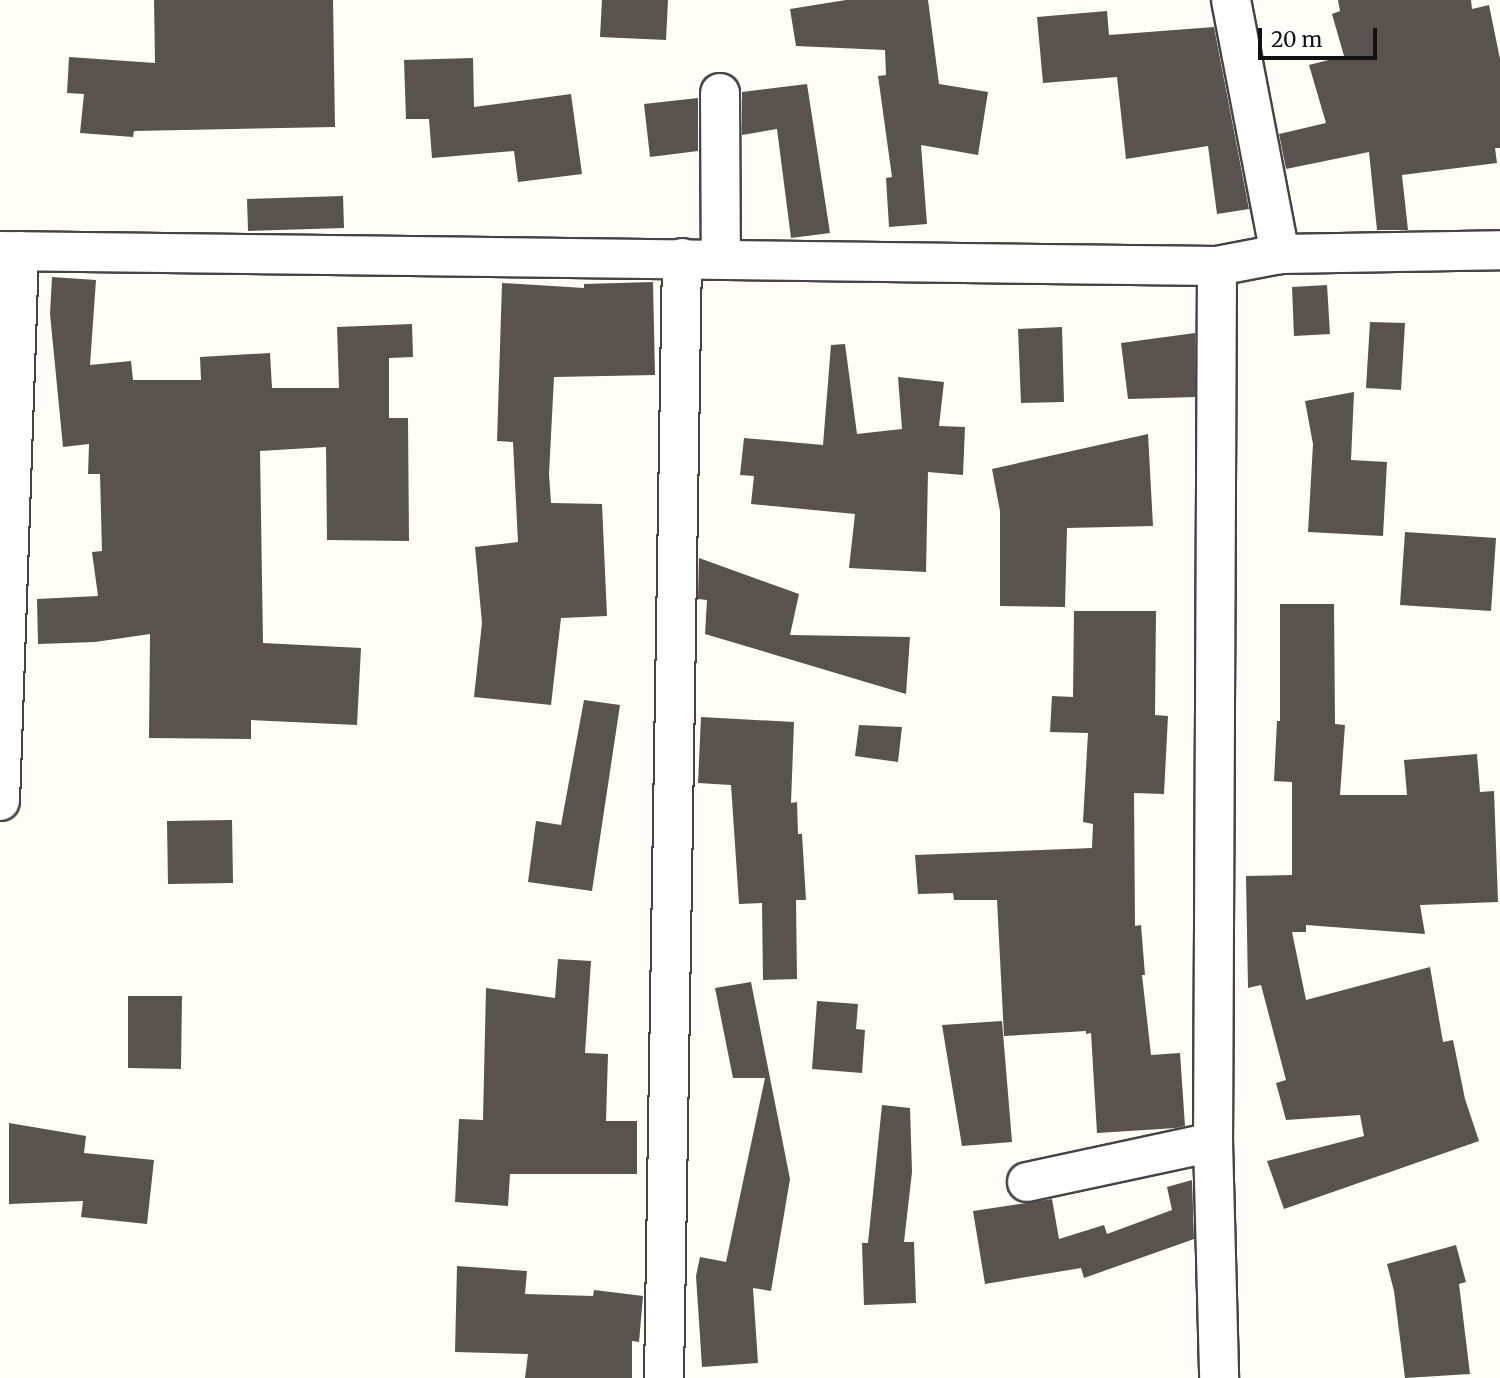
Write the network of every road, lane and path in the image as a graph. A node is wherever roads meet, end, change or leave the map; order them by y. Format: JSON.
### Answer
{"nodes":[{"id":1,"x":1231,"y":0,"type":"edge"},
{"id":2,"x":720,"y":93,"type":"dead end"},
{"id":3,"x":1500,"y":250,"type":"edge"},
{"id":4,"x":10,"y":251,"type":"edge"},
{"id":5,"x":1280,"y":254,"type":"junction"},
{"id":6,"x":682,"y":258,"type":"junction"},
{"id":7,"x":721,"y":259,"type":"junction"},
{"id":8,"x":1217,"y":266,"type":"junction"},
{"id":9,"x":0,"y":802,"type":"edge"},
{"id":10,"x":1213,"y":1142,"type":"junction"},
{"id":11,"x":1027,"y":1182,"type":"dead end"},
{"id":12,"x":664,"y":1378,"type":"edge"},
{"id":13,"x":1219,"y":1378,"type":"edge"}],
"edges":[{"from":1,"to":5,"type":"street"},
{"from":2,"to":7,"type":"street"},
{"from":3,"to":5,"type":"street"},
{"from":4,"to":6,"type":"street"},
{"from":4,"to":9,"type":"street"},
{"from":5,"to":8,"type":"street"},
{"from":6,"to":7,"type":"street"},
{"from":6,"to":12,"type":"street"},
{"from":7,"to":8,"type":"street"},
{"from":8,"to":10,"type":"street"},
{"from":10,"to":11,"type":"street"},
{"from":10,"to":13,"type":"street"}]}
